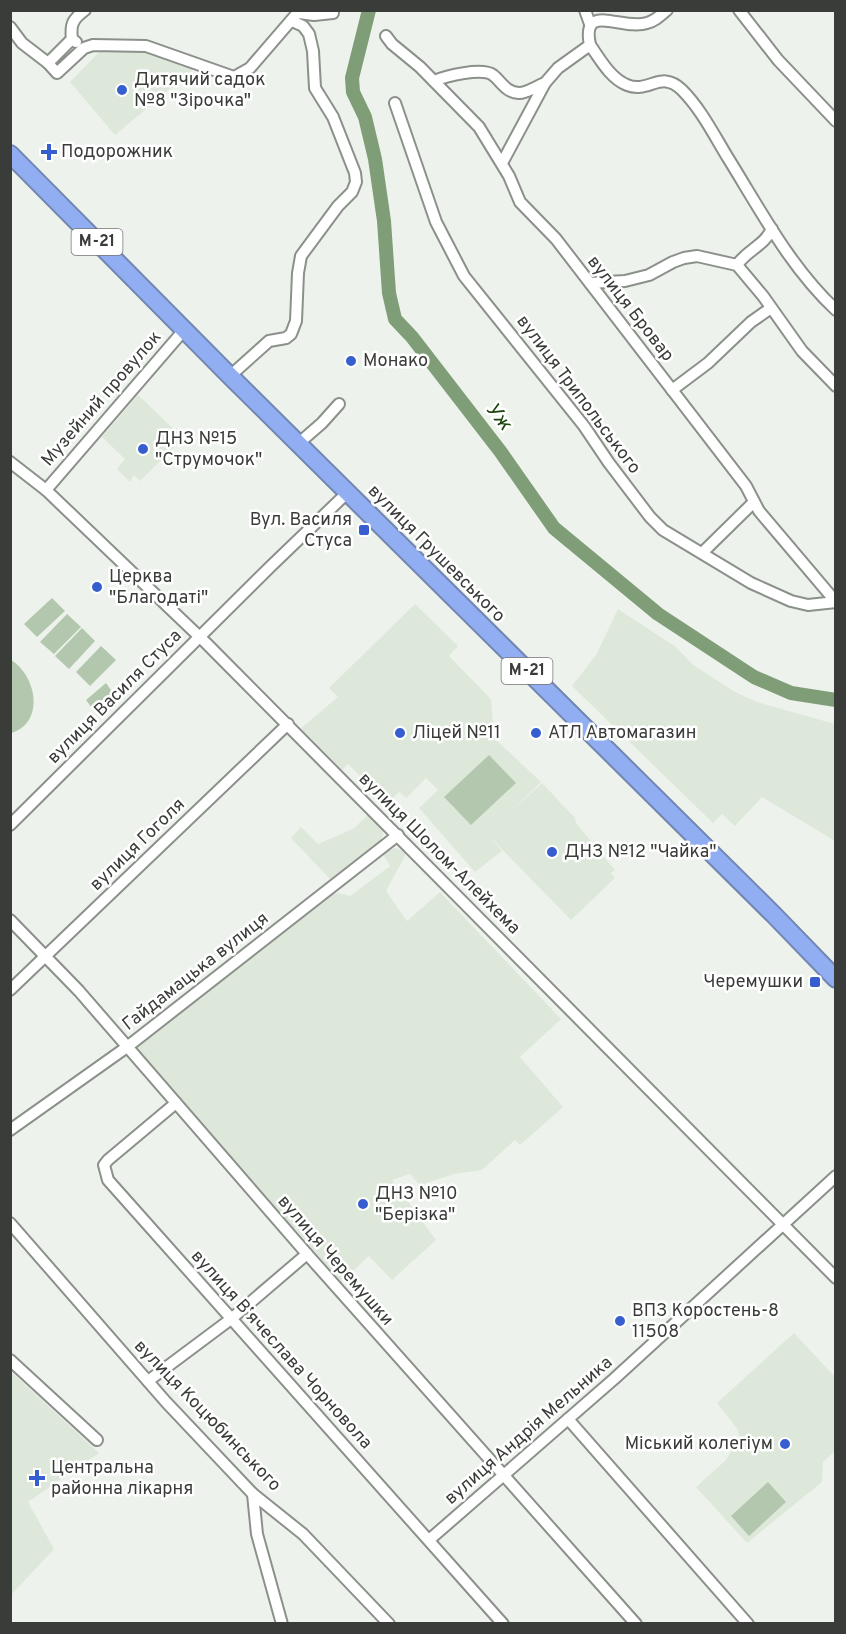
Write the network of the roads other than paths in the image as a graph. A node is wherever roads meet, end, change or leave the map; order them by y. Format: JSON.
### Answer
{"nodes":[{"id":1,"x":85,"y":10,"type":"edge"},
{"id":2,"x":585,"y":10,"type":"edge"},
{"id":3,"x":667,"y":10,"type":"edge"},
{"id":4,"x":739,"y":10,"type":"edge"},
{"id":5,"x":333,"y":13,"type":"dead end"},
{"id":6,"x":297,"y":15,"type":"edge"},
{"id":7,"x":590,"y":24,"type":"junction"},
{"id":8,"x":10,"y":27,"type":"edge"},
{"id":9,"x":72,"y":39,"type":"junction"},
{"id":10,"x":389,"y":40,"type":"dead end"},
{"id":11,"x":590,"y":45,"type":"junction"},
{"id":12,"x":84,"y":48,"type":"junction"},
{"id":13,"x":48,"y":63,"type":"junction"},
{"id":14,"x":434,"y":81,"type":"junction"},
{"id":15,"x":545,"y":83,"type":"junction"},
{"id":16,"x":395,"y":103,"type":"dead end"},
{"id":17,"x":836,"y":121,"type":"edge"},
{"id":18,"x":10,"y":154,"type":"edge"},
{"id":19,"x":502,"y":163,"type":"junction"},
{"id":20,"x":772,"y":229,"type":"junction"},
{"id":21,"x":736,"y":265,"type":"junction"},
{"id":22,"x":590,"y":283,"type":"junction"},
{"id":23,"x":771,"y":308,"type":"junction"},
{"id":24,"x":836,"y":310,"type":"edge"},
{"id":25,"x":184,"y":330,"type":"junction"},
{"id":26,"x":230,"y":376,"type":"junction"},
{"id":27,"x":836,"y":386,"type":"edge"},
{"id":28,"x":672,"y":390,"type":"junction"},
{"id":29,"x":339,"y":404,"type":"dead end"},
{"id":30,"x":298,"y":443,"type":"junction"},
{"id":31,"x":10,"y":462,"type":"edge"},
{"id":32,"x":46,"y":490,"type":"junction"},
{"id":33,"x":347,"y":493,"type":"junction"},
{"id":34,"x":754,"y":502,"type":"junction"},
{"id":35,"x":702,"y":553,"type":"junction"},
{"id":36,"x":836,"y":602,"type":"edge"},
{"id":37,"x":200,"y":637,"type":"junction"},
{"id":38,"x":288,"y":724,"type":"junction"},
{"id":39,"x":10,"y":825,"type":"edge"},
{"id":40,"x":398,"y":835,"type":"junction"},
{"id":41,"x":10,"y":920,"type":"edge"},
{"id":42,"x":46,"y":956,"type":"junction"},
{"id":43,"x":836,"y":979,"type":"edge"},
{"id":44,"x":10,"y":990,"type":"edge"},
{"id":45,"x":127,"y":1047,"type":"junction"},
{"id":46,"x":176,"y":1103,"type":"junction"},
{"id":47,"x":10,"y":1130,"type":"edge"},
{"id":48,"x":836,"y":1176,"type":"edge"},
{"id":49,"x":10,"y":1223,"type":"edge"},
{"id":50,"x":782,"y":1223,"type":"junction"},
{"id":51,"x":307,"y":1254,"type":"junction"},
{"id":52,"x":836,"y":1278,"type":"edge"},
{"id":53,"x":231,"y":1319,"type":"junction"},
{"id":54,"x":10,"y":1360,"type":"edge"},
{"id":55,"x":148,"y":1381,"type":"junction"},
{"id":56,"x":568,"y":1419,"type":"junction"},
{"id":57,"x":97,"y":1440,"type":"dead end"},
{"id":58,"x":504,"y":1475,"type":"junction"},
{"id":59,"x":253,"y":1494,"type":"junction"},
{"id":60,"x":429,"y":1540,"type":"junction"},
{"id":61,"x":282,"y":1623,"type":"edge"},
{"id":62,"x":389,"y":1623,"type":"edge"},
{"id":63,"x":503,"y":1623,"type":"edge"},
{"id":64,"x":636,"y":1623,"type":"edge"},
{"id":65,"x":748,"y":1623,"type":"edge"}],
"edges":[{"from":1,"to":9,"type":"street"},
{"from":2,"to":7,"type":"street"},
{"from":3,"to":7,"type":"street"},
{"from":4,"to":17,"type":"street"},
{"from":5,"to":6,"type":"street"},
{"from":6,"to":12,"type":"street"},
{"from":6,"to":26,"type":"street"},
{"from":7,"to":11,"type":"street"},
{"from":8,"to":13,"type":"street"},
{"from":9,"to":12,"type":"street"},
{"from":9,"to":13,"type":"street"},
{"from":10,"to":14,"type":"street","name":"вулиця Бровар"},
{"from":11,"to":15,"type":"street"},
{"from":11,"to":20,"type":"street"},
{"from":12,"to":13,"type":"street"},
{"from":14,"to":15,"type":"street"},
{"from":14,"to":19,"type":"street","name":"вулиця Бровар"},
{"from":15,"to":19,"type":"street"},
{"from":16,"to":35,"type":"street","name":"вулиця Трипольського"},
{"from":18,"to":25,"type":"highway","name":"вулиця Грушевського","number":"М-21"},
{"from":19,"to":22,"type":"street","name":"вулиця Бровар"},
{"from":20,"to":21,"type":"street"},
{"from":20,"to":24,"type":"street"},
{"from":21,"to":22,"type":"street"},
{"from":21,"to":23,"type":"street"},
{"from":22,"to":28,"type":"street","name":"вулиця Бровар"},
{"from":23,"to":27,"type":"street"},
{"from":23,"to":28,"type":"street"},
{"from":25,"to":26,"type":"highway","name":"вулиця Грушевського","number":"М-21"},
{"from":25,"to":32,"type":"street","name":"Музейний провулок"},
{"from":26,"to":30,"type":"highway","name":"вулиця Грушевського","number":"М-21"},
{"from":28,"to":34,"type":"street","name":"вулиця Бровар"},
{"from":29,"to":30,"type":"street"},
{"from":30,"to":33,"type":"highway","name":"вулиця Грушевського","number":"М-21"},
{"from":31,"to":32,"type":"street","name":"вулиця Шолом-Алейхема"},
{"from":32,"to":37,"type":"street","name":"вулиця Шолом-Алейхема"},
{"from":33,"to":37,"type":"street","name":"вулиця Василя Стуса"},
{"from":33,"to":43,"type":"highway","name":"вулиця Грушевського","number":"М-21"},
{"from":34,"to":35,"type":"street"},
{"from":34,"to":36,"type":"street","name":"вулиця Бровар"},
{"from":35,"to":36,"type":"street","name":"вулиця Трипольського"},
{"from":37,"to":38,"type":"street","name":"вулиця Шолом-Алейхема"},
{"from":37,"to":39,"type":"street","name":"вулиця Василя Стуса"},
{"from":38,"to":40,"type":"street","name":"вулиця Шолом-Алейхема"},
{"from":38,"to":42,"type":"street","name":"вулиця Гоголя"},
{"from":40,"to":45,"type":"street","name":"Гайдамацька вулиця"},
{"from":40,"to":50,"type":"street","name":"вулиця Шолом-Алейхема"},
{"from":41,"to":42,"type":"street","name":"вулиця Черемушки"},
{"from":42,"to":44,"type":"street","name":"вулиця Гоголя"},
{"from":42,"to":45,"type":"street","name":"вулиця Черемушки"},
{"from":45,"to":46,"type":"street","name":"вулиця Черемушки"},
{"from":45,"to":47,"type":"street","name":"Гайдамацька вулиця"},
{"from":46,"to":51,"type":"street","name":"вулиця Черемушки"},
{"from":46,"to":53,"type":"street","name":"вулиця Вʼячеслава Чорновола"},
{"from":48,"to":50,"type":"street","name":"вулиця Андрія Мельника"},
{"from":49,"to":55,"type":"street","name":"вулиця Коцюбинського"},
{"from":50,"to":52,"type":"street","name":"вулиця Шолом-Алейхема"},
{"from":50,"to":56,"type":"street","name":"вулиця Андрія Мельника"},
{"from":51,"to":53,"type":"street"},
{"from":51,"to":58,"type":"street","name":"вулиця Черемушки"},
{"from":53,"to":55,"type":"street"},
{"from":53,"to":60,"type":"street","name":"вулиця Вʼячеслава Чорновола"},
{"from":54,"to":57,"type":"street"},
{"from":55,"to":59,"type":"street","name":"вулиця Коцюбинського"},
{"from":56,"to":58,"type":"street","name":"вулиця Андрія Мельника"},
{"from":56,"to":65,"type":"street"},
{"from":58,"to":60,"type":"street","name":"вулиця Андрія Мельника"},
{"from":58,"to":64,"type":"street","name":"вулиця Черемушки"},
{"from":59,"to":61,"type":"street"},
{"from":59,"to":62,"type":"street","name":"вулиця Коцюбинського"},
{"from":60,"to":63,"type":"street","name":"вулиця Вʼячеслава Чорновола"}]}
